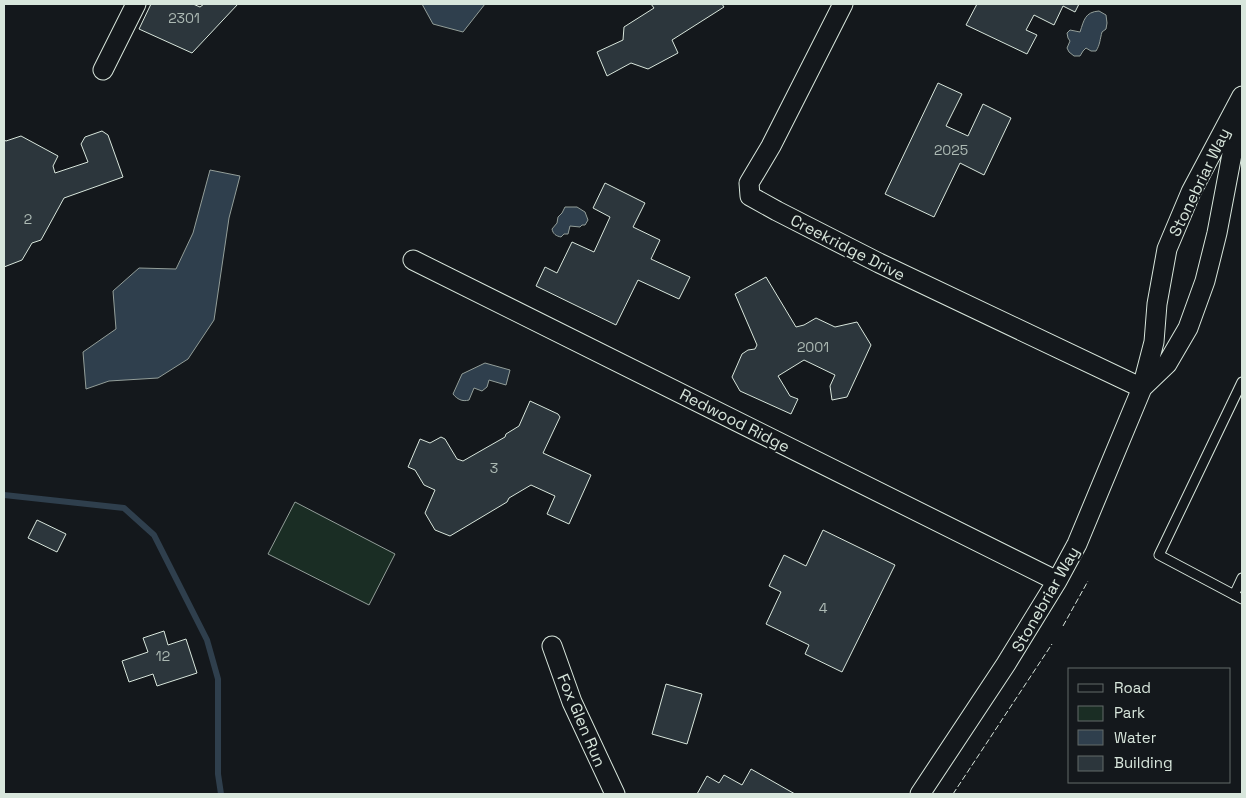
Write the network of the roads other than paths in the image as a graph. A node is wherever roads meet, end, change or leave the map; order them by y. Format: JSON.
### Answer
{"nodes":[{"id":1,"x":136,"y":4,"type":"edge"},
{"id":2,"x":843,"y":4,"type":"edge"},
{"id":3,"x":103,"y":70,"type":"dead end"},
{"id":4,"x":1242,"y":96,"type":"edge"},
{"id":5,"x":1242,"y":100,"type":"edge"},
{"id":6,"x":413,"y":260,"type":"dead end"},
{"id":7,"x":1242,"y":382,"type":"edge"},
{"id":8,"x":1142,"y":388,"type":"junction"},
{"id":9,"x":1242,"y":578,"type":"edge"},
{"id":10,"x":1057,"y":581,"type":"junction"},
{"id":11,"x":1238,"y":597,"type":"edge"},
{"id":12,"x":552,"y":646,"type":"dead end"},
{"id":13,"x":615,"y":794,"type":"edge"},
{"id":14,"x":920,"y":794,"type":"edge"}],
"edges":[{"from":1,"to":3,"type":"street"},
{"from":2,"to":8,"type":"street","name":"Creekridge Drive"},
{"from":4,"to":8,"type":"street","name":"Stonebriar Way"},
{"from":5,"to":8,"type":"street","name":"Stonebriar Way"},
{"from":6,"to":10,"type":"street","name":"Redwood Ridge"},
{"from":7,"to":11,"type":"lane"},
{"from":8,"to":10,"type":"street","name":"Stonebriar Way"},
{"from":9,"to":11,"type":"lane"},
{"from":10,"to":14,"type":"street","name":"Stonebriar Way"},
{"from":12,"to":13,"type":"street","name":"Fox Glen Run"}]}
